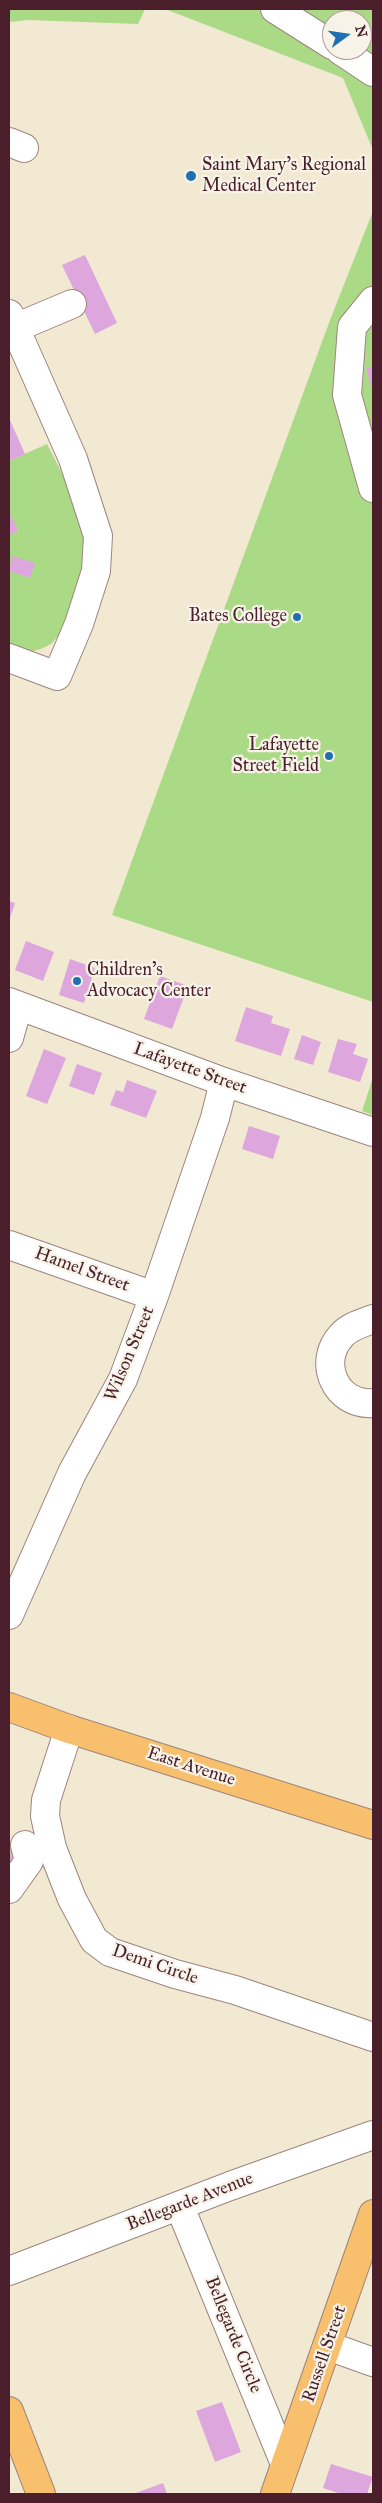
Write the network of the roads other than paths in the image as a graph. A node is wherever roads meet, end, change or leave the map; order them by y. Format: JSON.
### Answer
{"nodes":[{"id":1,"x":274,"y":9,"type":"edge"},
{"id":2,"x":322,"y":39,"type":"edge"},
{"id":3,"x":355,"y":60,"type":"edge"},
{"id":4,"x":373,"y":72,"type":"edge"},
{"id":5,"x":373,"y":301,"type":"edge"},
{"id":6,"x":72,"y":304,"type":"dead end"},
{"id":7,"x":12,"y":321,"type":"edge"},
{"id":8,"x":373,"y":488,"type":"edge"},
{"id":9,"x":9,"y":658,"type":"edge"},
{"id":10,"x":13,"y":1004,"type":"edge"},
{"id":11,"x":9,"y":1038,"type":"edge"},
{"id":12,"x":224,"y":1082,"type":"junction"},
{"id":13,"x":373,"y":1132,"type":"edge"},
{"id":14,"x":9,"y":1245,"type":"edge"},
{"id":15,"x":154,"y":1296,"type":"junction"},
{"id":16,"x":373,"y":1319,"type":"edge"},
{"id":17,"x":373,"y":1403,"type":"edge"},
{"id":18,"x":9,"y":1616,"type":"edge"},
{"id":19,"x":9,"y":1707,"type":"edge"},
{"id":20,"x":69,"y":1730,"type":"junction"},
{"id":21,"x":367,"y":1821,"type":"edge"},
{"id":22,"x":28,"y":1842,"type":"junction"},
{"id":23,"x":9,"y":1889,"type":"edge"},
{"id":24,"x":373,"y":2037,"type":"edge"},
{"id":25,"x":373,"y":2135,"type":"edge"},
{"id":26,"x":180,"y":2207,"type":"junction"},
{"id":27,"x":373,"y":2214,"type":"edge"},
{"id":28,"x":9,"y":2272,"type":"edge"},
{"id":29,"x":328,"y":2346,"type":"junction"},
{"id":30,"x":373,"y":2362,"type":"edge"},
{"id":31,"x":9,"y":2411,"type":"edge"},
{"id":32,"x":15,"y":2448,"type":"edge"},
{"id":33,"x":285,"y":2464,"type":"junction"},
{"id":34,"x":41,"y":2494,"type":"edge"},
{"id":35,"x":275,"y":2494,"type":"edge"}],
"edges":[{"from":1,"to":2,"type":"street"},
{"from":3,"to":4,"type":"street"},
{"from":5,"to":8,"type":"street"},
{"from":6,"to":7,"type":"street"},
{"from":7,"to":9,"type":"street"},
{"from":10,"to":11,"type":"street"},
{"from":10,"to":12,"type":"street","name":"Lafayette Street"},
{"from":12,"to":13,"type":"street","name":"Lafayette Street"},
{"from":12,"to":15,"type":"street","name":"Wilson Street"},
{"from":14,"to":15,"type":"street","name":"Hamel Street"},
{"from":15,"to":18,"type":"street","name":"Wilson Street"},
{"from":16,"to":17,"type":"street"},
{"from":19,"to":20,"type":"main road","name":"East Avenue"},
{"from":20,"to":21,"type":"main road","name":"East Avenue"},
{"from":20,"to":22,"type":"street","name":"Demi Circle"},
{"from":22,"to":23,"type":"street"},
{"from":22,"to":24,"type":"street","name":"Demi Circle"},
{"from":25,"to":26,"type":"street","name":"Bellegarde Avenue"},
{"from":26,"to":28,"type":"street","name":"Bellegarde Avenue"},
{"from":26,"to":33,"type":"street","name":"Bellegarde Circle"},
{"from":27,"to":29,"type":"main road","name":"Russell Street"},
{"from":29,"to":30,"type":"street"},
{"from":29,"to":33,"type":"main road","name":"Russell Street"},
{"from":31,"to":32,"type":"main road"},
{"from":32,"to":34,"type":"main road"},
{"from":33,"to":35,"type":"main road","name":"Russell Street"}]}
